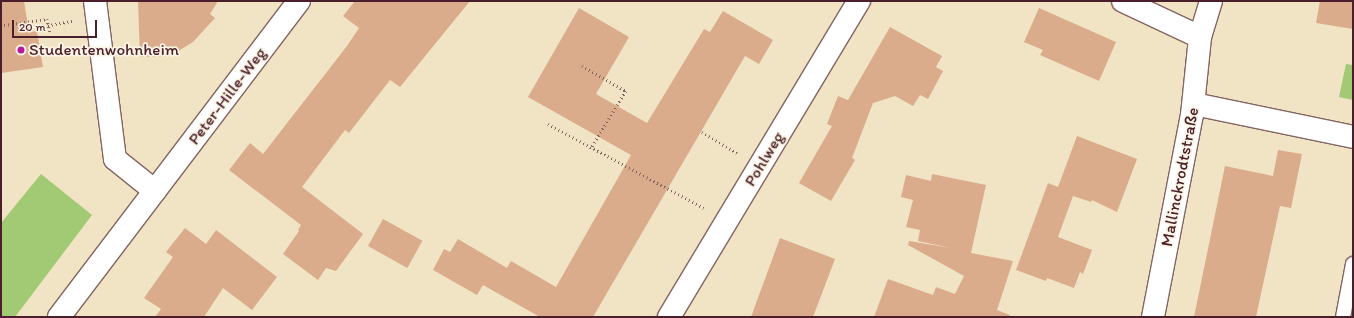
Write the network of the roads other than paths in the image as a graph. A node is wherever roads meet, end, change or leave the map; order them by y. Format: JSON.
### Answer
{"nodes":[{"id":1,"x":95,"y":1,"type":"edge"},
{"id":2,"x":299,"y":1,"type":"edge"},
{"id":3,"x":859,"y":1,"type":"edge"},
{"id":4,"x":1123,"y":1,"type":"edge"},
{"id":5,"x":1211,"y":1,"type":"edge"},
{"id":6,"x":1200,"y":37,"type":"junction"},
{"id":7,"x":1194,"y":104,"type":"junction"},
{"id":8,"x":1353,"y":137,"type":"edge"},
{"id":9,"x":155,"y":191,"type":"junction"},
{"id":10,"x":1353,"y":264,"type":"edge"},
{"id":11,"x":1351,"y":282,"type":"edge"},
{"id":12,"x":59,"y":317,"type":"edge"},
{"id":13,"x":670,"y":317,"type":"edge"},
{"id":14,"x":1153,"y":317,"type":"edge"},
{"id":15,"x":1343,"y":317,"type":"edge"}],
"edges":[{"from":1,"to":9,"type":"street"},
{"from":2,"to":9,"type":"street","name":"Peter-Hille-Weg"},
{"from":3,"to":13,"type":"street","name":"Pohlweg"},
{"from":4,"to":6,"type":"street"},
{"from":5,"to":6,"type":"street","name":"Mallinckrodtstraße"},
{"from":6,"to":7,"type":"street","name":"Mallinckrodtstraße"},
{"from":7,"to":8,"type":"street"},
{"from":7,"to":14,"type":"street","name":"Mallinckrodtstraße"},
{"from":9,"to":12,"type":"street","name":"Peter-Hille-Weg"},
{"from":10,"to":11,"type":"lane"},
{"from":11,"to":15,"type":"lane"}]}
